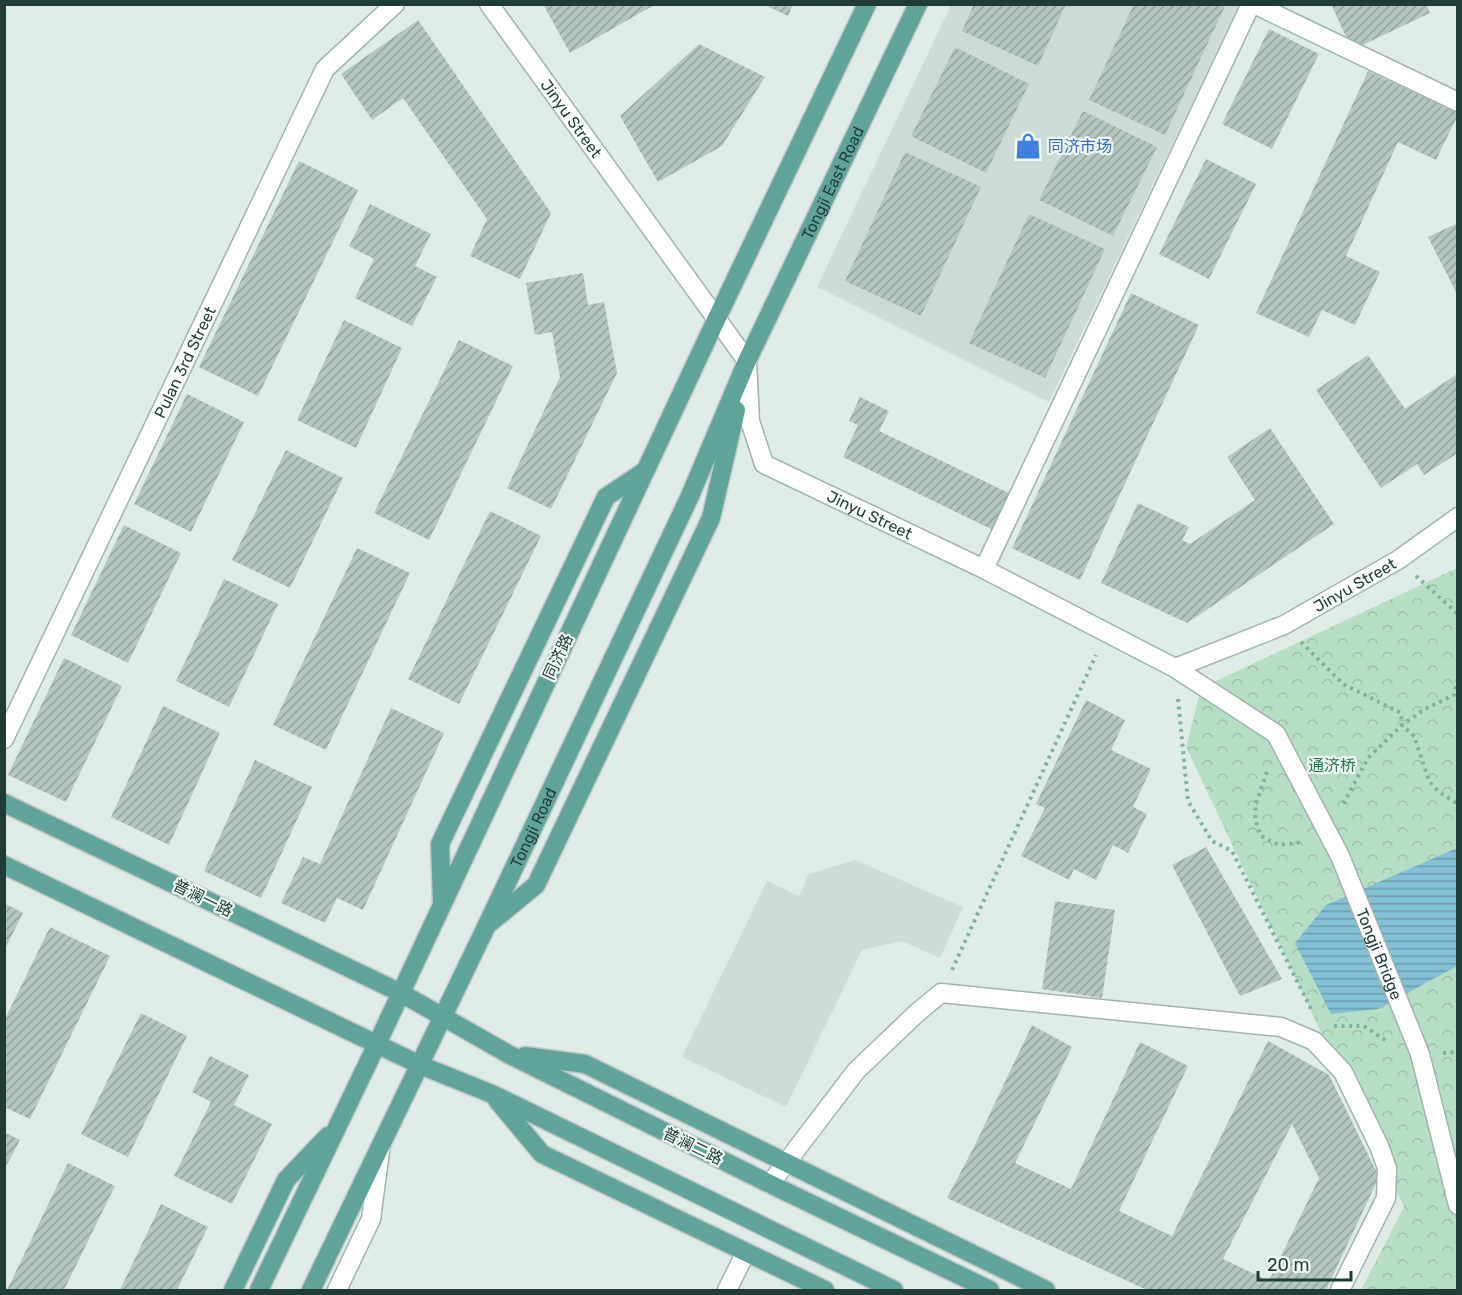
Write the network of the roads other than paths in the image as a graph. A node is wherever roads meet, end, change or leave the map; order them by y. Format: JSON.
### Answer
{"nodes":[{"id":1,"x":395,"y":4,"type":"edge"},
{"id":2,"x":489,"y":4,"type":"edge"},
{"id":3,"x":867,"y":4,"type":"edge"},
{"id":4,"x":918,"y":4,"type":"edge"},
{"id":5,"x":1253,"y":4,"type":"edge"},
{"id":6,"x":1458,"y":102,"type":"edge"},
{"id":7,"x":716,"y":320,"type":"junction"},
{"id":8,"x":747,"y":362,"type":"junction"},
{"id":9,"x":645,"y":471,"type":"junction"},
{"id":10,"x":1458,"y":517,"type":"edge"},
{"id":11,"x":984,"y":569,"type":"junction"},
{"id":12,"x":1176,"y":668,"type":"junction"},
{"id":13,"x":4,"y":739,"type":"edge"},
{"id":14,"x":4,"y":804,"type":"edge"},
{"id":15,"x":4,"y":865,"type":"edge"},
{"id":16,"x":442,"y":905,"type":"junction"},
{"id":17,"x":487,"y":925,"type":"junction"},
{"id":18,"x":401,"y":993,"type":"junction"},
{"id":19,"x":442,"y":1017,"type":"junction"},
{"id":20,"x":377,"y":1044,"type":"junction"},
{"id":21,"x":510,"y":1055,"type":"junction"},
{"id":22,"x":420,"y":1065,"type":"junction"},
{"id":23,"x":492,"y":1094,"type":"junction"},
{"id":24,"x":339,"y":1124,"type":"junction"},
{"id":25,"x":381,"y":1145,"type":"junction"},
{"id":26,"x":786,"y":1163,"type":"junction"},
{"id":27,"x":770,"y":1184,"type":"junction"},
{"id":28,"x":1458,"y":1205,"type":"edge"},
{"id":29,"x":746,"y":1252,"type":"junction"},
{"id":30,"x":233,"y":1290,"type":"edge"},
{"id":31,"x":259,"y":1290,"type":"edge"},
{"id":32,"x":311,"y":1290,"type":"edge"},
{"id":33,"x":337,"y":1290,"type":"edge"},
{"id":34,"x":728,"y":1290,"type":"edge"},
{"id":35,"x":825,"y":1290,"type":"edge"},
{"id":36,"x":894,"y":1290,"type":"edge"},
{"id":37,"x":990,"y":1290,"type":"edge"},
{"id":38,"x":1046,"y":1290,"type":"edge"},
{"id":39,"x":1340,"y":1290,"type":"edge"}],
"edges":[{"from":1,"to":13,"type":"street","name":"Pulan 3rd Street"},
{"from":2,"to":7,"type":"street","name":"Jinyu Street"},
{"from":3,"to":7,"type":"main road"},
{"from":4,"to":8,"type":"main road","name":"Tongji East Road"},
{"from":5,"to":6,"type":"street"},
{"from":5,"to":11,"type":"street"},
{"from":7,"to":8,"type":"street","name":"Jinyu Street"},
{"from":7,"to":9,"type":"main road","name":"同济路"},
{"from":8,"to":11,"type":"street","name":"Jinyu Street"},
{"from":8,"to":17,"type":"main road","name":"Tongji Road"},
{"from":8,"to":17,"type":"main road"},
{"from":9,"to":16,"type":"main road","name":"同济路"},
{"from":9,"to":16,"type":"main road"},
{"from":10,"to":12,"type":"street","name":"Jinyu Street"},
{"from":11,"to":12,"type":"street","name":"Jinyu Street"},
{"from":12,"to":28,"type":"street","name":"Tongji Bridge"},
{"from":14,"to":18,"type":"main road","name":"普澜一路"},
{"from":15,"to":20,"type":"main road"},
{"from":16,"to":18,"type":"main road","name":"同济路"},
{"from":17,"to":19,"type":"main road","name":"Tongji Road"},
{"from":18,"to":19,"type":"main road","name":"普澜二路"},
{"from":18,"to":20,"type":"main road"},
{"from":19,"to":21,"type":"main road","name":"普澜二路"},
{"from":19,"to":22,"type":"main road","name":"Tongji Road"},
{"from":20,"to":22,"type":"main road"},
{"from":20,"to":24,"type":"main road"},
{"from":21,"to":26,"type":"main road"},
{"from":21,"to":27,"type":"main road","name":"普澜二路"},
{"from":22,"to":23,"type":"main road"},
{"from":22,"to":25,"type":"main road","name":"Tongji Road"},
{"from":23,"to":29,"type":"main road"},
{"from":23,"to":36,"type":"main road"},
{"from":24,"to":30,"type":"main road"},
{"from":24,"to":31,"type":"main road"},
{"from":25,"to":32,"type":"main road","name":"Tongji Road"},
{"from":25,"to":33,"type":"street"},
{"from":26,"to":27,"type":"street"},
{"from":26,"to":38,"type":"main road"},
{"from":26,"to":39,"type":"street"},
{"from":27,"to":37,"type":"main road","name":"普澜二路"},
{"from":29,"to":34,"type":"street"},
{"from":29,"to":35,"type":"main road"}]}
